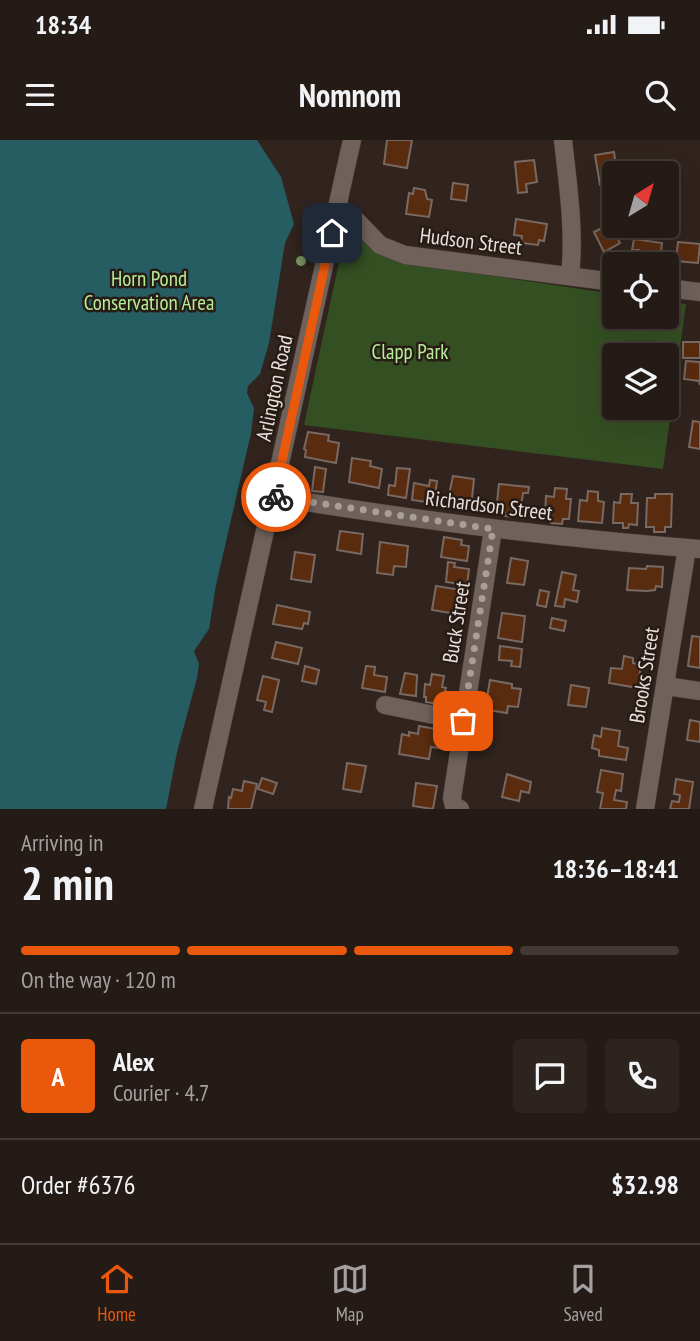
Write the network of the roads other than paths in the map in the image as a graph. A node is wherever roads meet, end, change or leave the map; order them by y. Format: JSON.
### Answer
{"nodes":[{"id":1,"x":352,"y":140,"type":"edge"},
{"id":2,"x":563,"y":140,"type":"edge"},
{"id":3,"x":338,"y":208,"type":"junction"},
{"id":4,"x":570,"y":276,"type":"junction"},
{"id":5,"x":602,"y":280,"type":"edge"},
{"id":6,"x":679,"y":289,"type":"edge"},
{"id":7,"x":700,"y":292,"type":"edge"},
{"id":8,"x":274,"y":497,"type":"junction"},
{"id":9,"x":493,"y":529,"type":"junction"},
{"id":10,"x":693,"y":548,"type":"edge"},
{"id":11,"x":666,"y":686,"type":"junction"},
{"id":12,"x":700,"y":691,"type":"edge"},
{"id":13,"x":385,"y":705,"type":"dead end"},
{"id":14,"x":463,"y":721,"type":"junction"},
{"id":15,"x":457,"y":807,"type":"edge"},
{"id":16,"x":203,"y":809,"type":"edge"},
{"id":17,"x":645,"y":809,"type":"edge"}],
"edges":[{"from":1,"to":3,"type":"street","name":"Arlington Road"},
{"from":2,"to":4,"type":"street"},
{"from":3,"to":4,"type":"street","name":"Hudson Street"},
{"from":3,"to":8,"type":"street","name":"Arlington Road"},
{"from":4,"to":5,"type":"street","name":"Hudson Street"},
{"from":6,"to":7,"type":"street"},
{"from":8,"to":9,"type":"street","name":"Richardson Street"},
{"from":8,"to":16,"type":"street","name":"Arlington Road"},
{"from":9,"to":10,"type":"street","name":"Richardson Street"},
{"from":9,"to":14,"type":"street","name":"Buck Street"},
{"from":10,"to":11,"type":"street","name":"Brooks Street"},
{"from":11,"to":12,"type":"street"},
{"from":11,"to":17,"type":"street","name":"Brooks Street"},
{"from":13,"to":14,"type":"street"},
{"from":14,"to":15,"type":"street","name":"Buck Street"}]}
